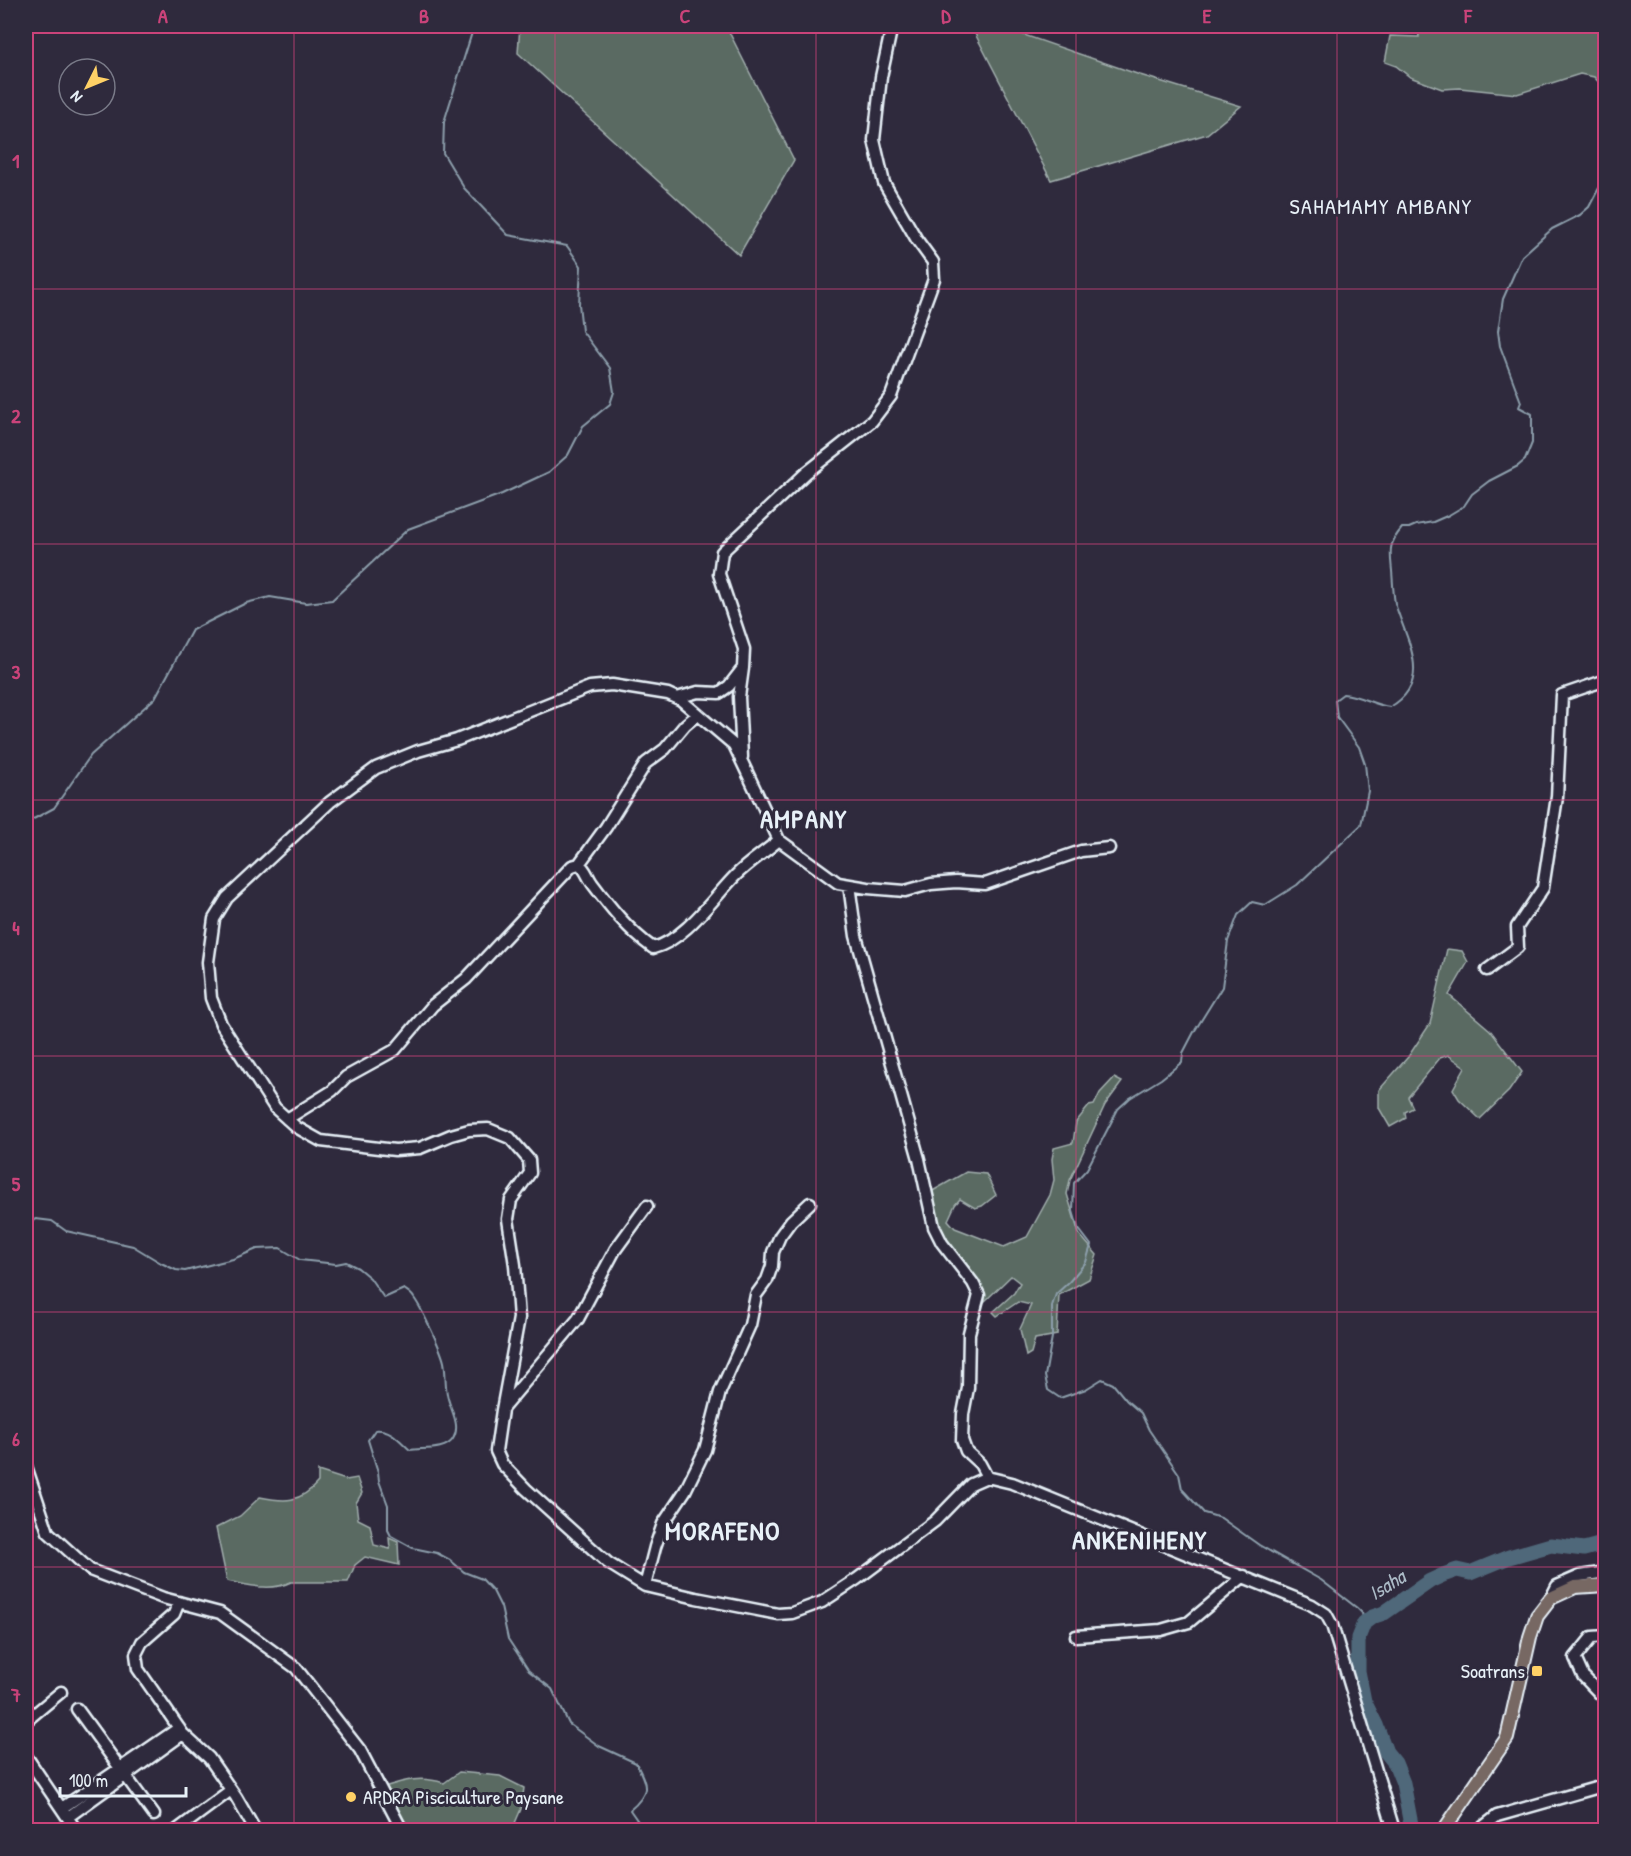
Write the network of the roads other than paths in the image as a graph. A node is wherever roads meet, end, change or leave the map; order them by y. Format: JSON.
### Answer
{"nodes":[{"id":1,"x":892,"y":26,"type":"edge"},
{"id":2,"x":743,"y":668,"type":"junction"},
{"id":3,"x":1605,"y":680,"type":"edge"},
{"id":4,"x":677,"y":698,"type":"junction"},
{"id":5,"x":697,"y":715,"type":"junction"},
{"id":6,"x":743,"y":762,"type":"junction"},
{"id":7,"x":779,"y":840,"type":"junction"},
{"id":8,"x":1109,"y":848,"type":"dead end"},
{"id":9,"x":579,"y":864,"type":"junction"},
{"id":10,"x":849,"y":885,"type":"junction"},
{"id":11,"x":1487,"y":970,"type":"dead end"},
{"id":12,"x":286,"y":1119,"type":"junction"},
{"id":13,"x":810,"y":1203,"type":"dead end"},
{"id":14,"x":647,"y":1206,"type":"dead end"},
{"id":15,"x":502,"y":1410,"type":"junction"},
{"id":16,"x":26,"y":1467,"type":"edge"},
{"id":17,"x":987,"y":1477,"type":"junction"},
{"id":18,"x":1605,"y":1572,"type":"edge"},
{"id":19,"x":1244,"y":1576,"type":"junction"},
{"id":20,"x":1605,"y":1585,"type":"edge"},
{"id":21,"x":645,"y":1586,"type":"junction"},
{"id":22,"x":1551,"y":1598,"type":"junction"},
{"id":23,"x":179,"y":1602,"type":"junction"},
{"id":24,"x":1076,"y":1636,"type":"dead end"},
{"id":25,"x":1605,"y":1636,"type":"edge"},
{"id":26,"x":61,"y":1692,"type":"dead end"},
{"id":27,"x":1605,"y":1700,"type":"edge"},
{"id":28,"x":77,"y":1709,"type":"dead end"},
{"id":29,"x":26,"y":1721,"type":"edge"},
{"id":30,"x":181,"y":1731,"type":"junction"},
{"id":31,"x":26,"y":1756,"type":"edge"},
{"id":32,"x":124,"y":1773,"type":"junction"},
{"id":33,"x":1605,"y":1785,"type":"edge"},
{"id":34,"x":231,"y":1790,"type":"junction"},
{"id":35,"x":65,"y":1813,"type":"junction"},
{"id":36,"x":154,"y":1815,"type":"dead end"},
{"id":37,"x":76,"y":1830,"type":"edge"},
{"id":38,"x":177,"y":1830,"type":"edge"},
{"id":39,"x":255,"y":1830,"type":"edge"},
{"id":40,"x":402,"y":1830,"type":"edge"},
{"id":41,"x":1394,"y":1830,"type":"edge"},
{"id":42,"x":1444,"y":1830,"type":"edge"},
{"id":43,"x":1481,"y":1830,"type":"edge"}],
"edges":[{"from":1,"to":2,"type":"street"},
{"from":2,"to":4,"type":"street"},
{"from":2,"to":6,"type":"street"},
{"from":3,"to":11,"type":"street"},
{"from":4,"to":5,"type":"street"},
{"from":4,"to":12,"type":"street"},
{"from":5,"to":6,"type":"street"},
{"from":5,"to":9,"type":"street"},
{"from":6,"to":7,"type":"street"},
{"from":7,"to":9,"type":"street"},
{"from":7,"to":10,"type":"street"},
{"from":8,"to":10,"type":"street"},
{"from":9,"to":12,"type":"street"},
{"from":10,"to":17,"type":"street"},
{"from":12,"to":15,"type":"street"},
{"from":13,"to":21,"type":"street"},
{"from":14,"to":15,"type":"street"},
{"from":15,"to":21,"type":"street"},
{"from":16,"to":23,"type":"street"},
{"from":17,"to":19,"type":"street"},
{"from":17,"to":21,"type":"street"},
{"from":18,"to":22,"type":"street"},
{"from":19,"to":24,"type":"street"},
{"from":19,"to":41,"type":"street"},
{"from":20,"to":22,"type":"main road"},
{"from":22,"to":42,"type":"main road"},
{"from":23,"to":30,"type":"street"},
{"from":23,"to":40,"type":"street"},
{"from":25,"to":27,"type":"street"},
{"from":26,"to":29,"type":"street"},
{"from":28,"to":32,"type":"street"},
{"from":30,"to":32,"type":"street"},
{"from":30,"to":34,"type":"street"},
{"from":31,"to":35,"type":"street"},
{"from":32,"to":35,"type":"street"},
{"from":32,"to":36,"type":"street"},
{"from":33,"to":43,"type":"street"},
{"from":34,"to":38,"type":"street"},
{"from":34,"to":39,"type":"street"},
{"from":35,"to":37,"type":"street"}]}
